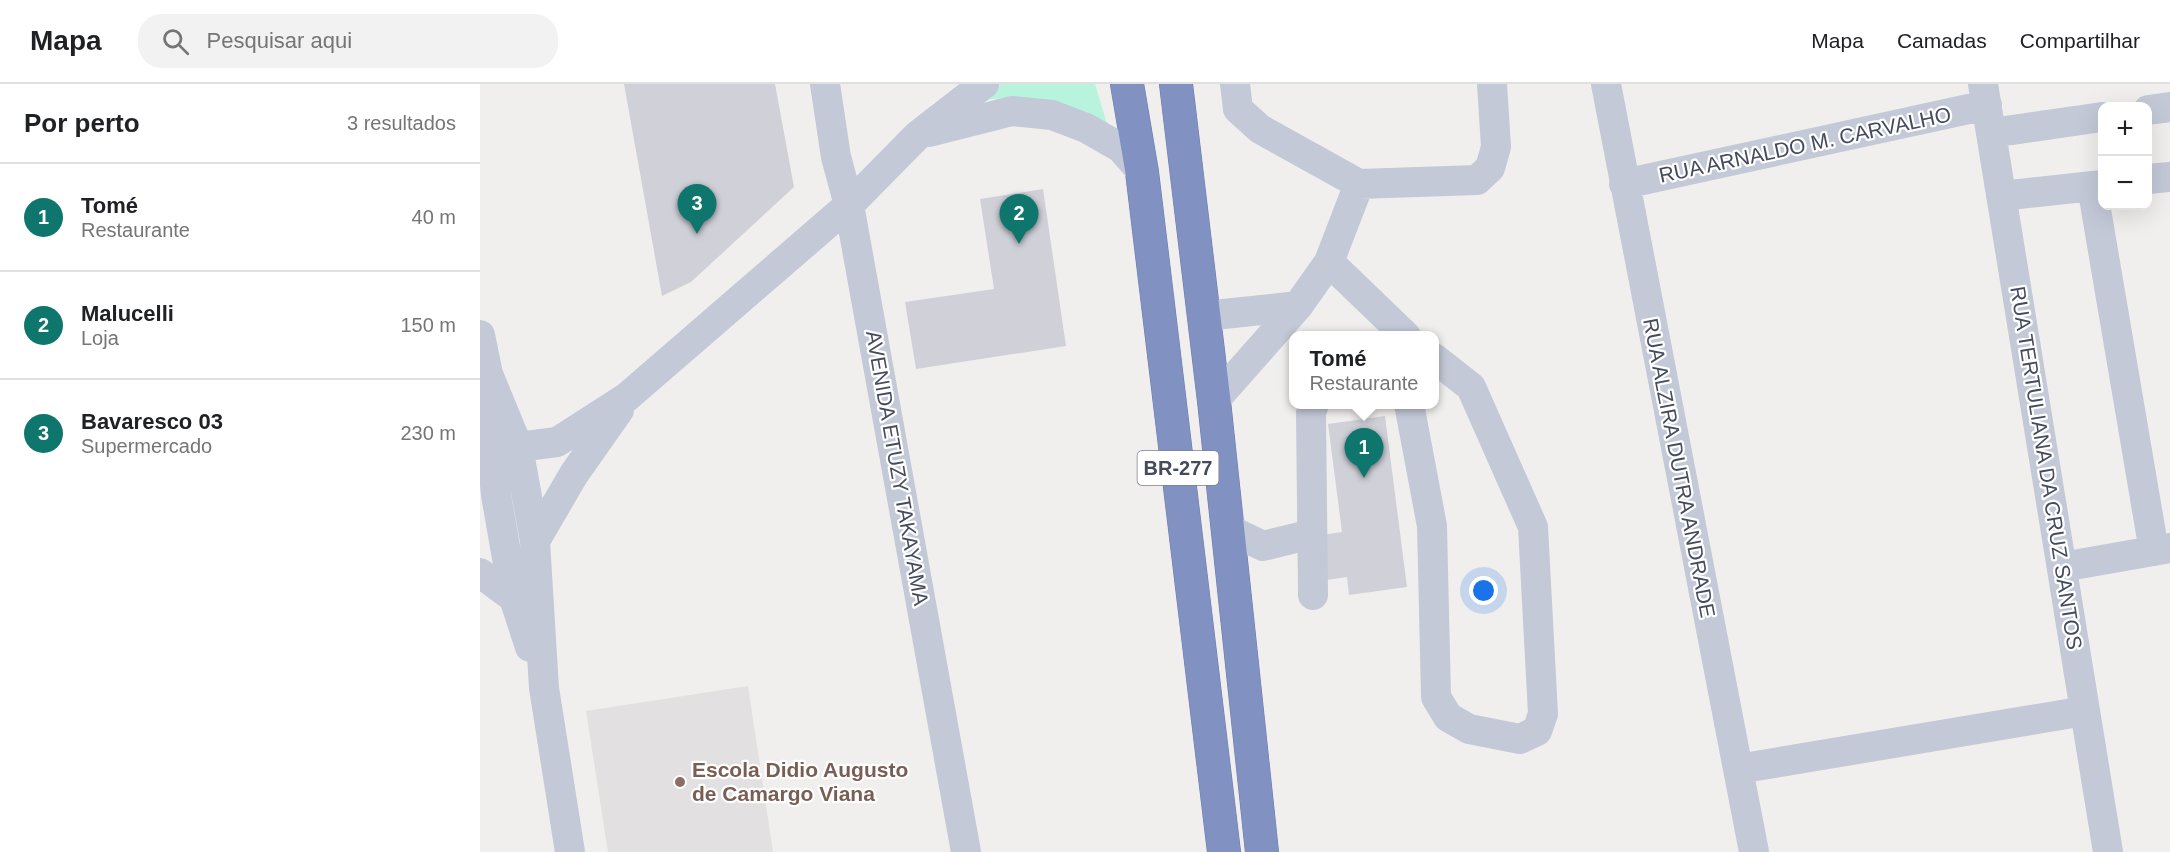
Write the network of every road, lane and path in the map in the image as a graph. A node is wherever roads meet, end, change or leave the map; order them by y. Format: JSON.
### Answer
{"nodes":[{"id":1,"x":825,"y":84,"type":"edge"},
{"id":2,"x":984,"y":84,"type":"edge"},
{"id":3,"x":1127,"y":84,"type":"edge"},
{"id":4,"x":1176,"y":84,"type":"edge"},
{"id":5,"x":1235,"y":84,"type":"edge"},
{"id":6,"x":1492,"y":84,"type":"edge"},
{"id":7,"x":1606,"y":84,"type":"edge"},
{"id":8,"x":1987,"y":107,"type":"edge"},
{"id":9,"x":2170,"y":107,"type":"edge"},
{"id":10,"x":2152,"y":109,"type":"edge"},
{"id":11,"x":2098,"y":117,"type":"edge"},
{"id":12,"x":918,"y":135,"type":"junction"},
{"id":13,"x":1142,"y":172,"type":"junction"},
{"id":14,"x":2170,"y":177,"type":"edge"},
{"id":15,"x":2152,"y":179,"type":"edge"},
{"id":16,"x":1359,"y":184,"type":"junction"},
{"id":17,"x":1624,"y":184,"type":"junction"},
{"id":18,"x":2097,"y":185,"type":"edge"},
{"id":19,"x":2001,"y":196,"type":"junction"},
{"id":20,"x":849,"y":205,"type":"junction"},
{"id":21,"x":1329,"y":262,"type":"junction"},
{"id":22,"x":1298,"y":306,"type":"junction"},
{"id":23,"x":1205,"y":316,"type":"junction"},
{"id":24,"x":1399,"y":331,"type":"edge"},
{"id":25,"x":480,"y":335,"type":"edge"},
{"id":26,"x":1439,"y":362,"type":"edge"},
{"id":27,"x":488,"y":374,"type":"junction"},
{"id":28,"x":627,"y":397,"type":"junction"},
{"id":29,"x":1214,"y":401,"type":"junction"},
{"id":30,"x":1312,"y":409,"type":"edge"},
{"id":31,"x":1410,"y":409,"type":"edge"},
{"id":32,"x":518,"y":447,"type":"junction"},
{"id":33,"x":488,"y":503,"type":"edge"},
{"id":34,"x":1228,"y":529,"type":"junction"},
{"id":35,"x":1312,"y":534,"type":"junction"},
{"id":36,"x":535,"y":541,"type":"junction"},
{"id":37,"x":1263,"y":546,"type":"junction"},
{"id":38,"x":2162,"y":550,"type":"edge"},
{"id":39,"x":2062,"y":567,"type":"junction"},
{"id":40,"x":480,"y":573,"type":"edge"},
{"id":41,"x":1233,"y":584,"type":"junction"},
{"id":42,"x":1313,"y":595,"type":"dead end"},
{"id":43,"x":514,"y":598,"type":"junction"},
{"id":44,"x":543,"y":688,"type":"junction"},
{"id":45,"x":2085,"y":711,"type":"junction"},
{"id":46,"x":1738,"y":769,"type":"junction"},
{"id":47,"x":570,"y":852,"type":"edge"},
{"id":48,"x":966,"y":852,"type":"edge"},
{"id":49,"x":1224,"y":852,"type":"edge"},
{"id":50,"x":1262,"y":852,"type":"edge"},
{"id":51,"x":1754,"y":852,"type":"edge"},
{"id":52,"x":2108,"y":852,"type":"edge"}],
"edges":[{"from":1,"to":20,"type":"street","name":"AVENIDA ETUZY TAKAYAMA"},
{"from":2,"to":12,"type":"street"},
{"from":3,"to":13,"type":"highway","number":"BR-277"},
{"from":4,"to":23,"type":"highway","number":"BR-277"},
{"from":5,"to":16,"type":"street"},
{"from":6,"to":16,"type":"street"},
{"from":7,"to":17,"type":"street","name":"RUA ALZIRA DUTRA ANDRADE"},
{"from":8,"to":11,"type":"street","name":"RUA ARNALDO M. CARVALHO"},
{"from":8,"to":17,"type":"street","name":"RUA ARNALDO M. CARVALHO"},
{"from":8,"to":19,"type":"street","name":"RUA TERTULIANA DA CRUZ SANTOS"},
{"from":9,"to":10,"type":"street"},
{"from":12,"to":13,"type":"street"},
{"from":12,"to":20,"type":"street"},
{"from":13,"to":49,"type":"highway","number":"BR-277"},
{"from":14,"to":15,"type":"street"},
{"from":16,"to":21,"type":"street"},
{"from":17,"to":46,"type":"street","name":"RUA ALZIRA DUTRA ANDRADE"},
{"from":18,"to":19,"type":"street"},
{"from":18,"to":38,"type":"street"},
{"from":19,"to":39,"type":"street","name":"RUA TERTULIANA DA CRUZ SANTOS"},
{"from":20,"to":28,"type":"street"},
{"from":20,"to":48,"type":"street","name":"AVENIDA ETUZY TAKAYAMA"},
{"from":21,"to":22,"type":"street"},
{"from":21,"to":24,"type":"street"},
{"from":22,"to":23,"type":"street"},
{"from":22,"to":29,"type":"street"},
{"from":23,"to":29,"type":"highway","number":"BR-277"},
{"from":25,"to":27,"type":"street"},
{"from":26,"to":31,"type":"street"},
{"from":27,"to":32,"type":"street"},
{"from":27,"to":33,"type":"street"},
{"from":28,"to":32,"type":"street"},
{"from":28,"to":36,"type":"street"},
{"from":29,"to":34,"type":"highway","number":"BR-277"},
{"from":30,"to":35,"type":"street"},
{"from":32,"to":36,"type":"street"},
{"from":33,"to":43,"type":"street"},
{"from":34,"to":37,"type":"street"},
{"from":34,"to":41,"type":"highway","number":"BR-277"},
{"from":35,"to":37,"type":"street"},
{"from":35,"to":42,"type":"street"},
{"from":36,"to":44,"type":"street"},
{"from":37,"to":41,"type":"street"},
{"from":38,"to":39,"type":"street"},
{"from":39,"to":45,"type":"street","name":"RUA TERTULIANA DA CRUZ SANTOS"},
{"from":40,"to":43,"type":"street"},
{"from":41,"to":50,"type":"highway","number":"BR-277"},
{"from":43,"to":44,"type":"street"},
{"from":44,"to":47,"type":"street"},
{"from":45,"to":46,"type":"street"},
{"from":45,"to":52,"type":"street","name":"RUA TERTULIANA DA CRUZ SANTOS"},
{"from":46,"to":51,"type":"street","name":"RUA ALZIRA DUTRA ANDRADE"}]}
